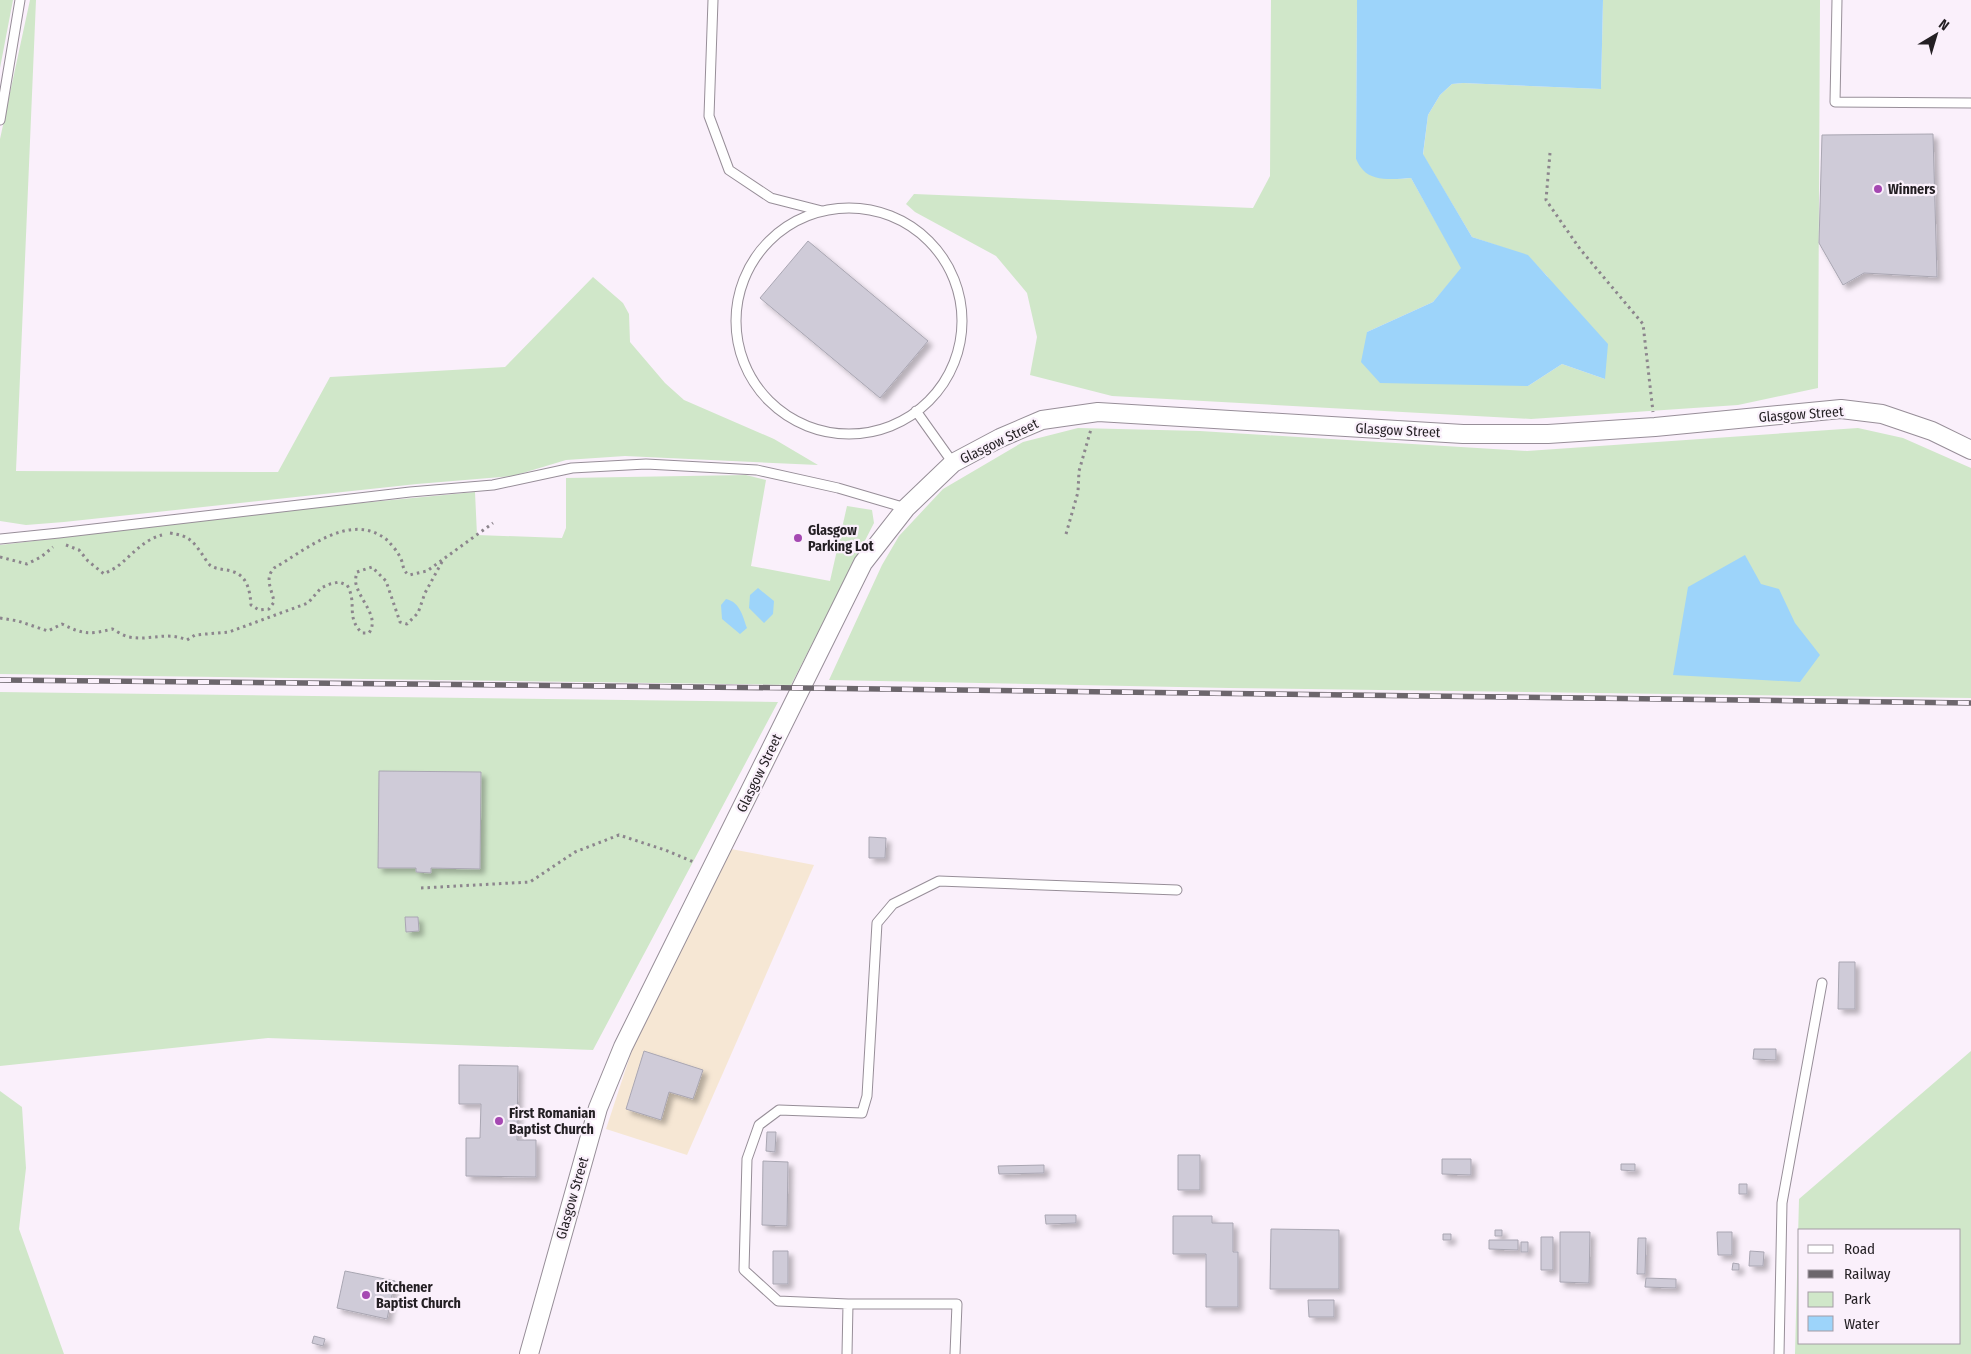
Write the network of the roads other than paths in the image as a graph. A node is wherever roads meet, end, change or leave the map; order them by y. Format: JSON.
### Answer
{"nodes":[{"id":1,"x":20,"y":0,"type":"edge"},
{"id":2,"x":713,"y":0,"type":"edge"},
{"id":3,"x":1837,"y":0,"type":"edge"},
{"id":4,"x":1971,"y":103,"type":"edge"},
{"id":5,"x":0,"y":120,"type":"edge"},
{"id":6,"x":824,"y":211,"type":"junction"},
{"id":7,"x":916,"y":411,"type":"junction"},
{"id":8,"x":1971,"y":450,"type":"edge"},
{"id":9,"x":953,"y":463,"type":"junction"},
{"id":10,"x":906,"y":508,"type":"junction"},
{"id":11,"x":0,"y":539,"type":"edge"},
{"id":12,"x":1178,"y":890,"type":"dead end"},
{"id":13,"x":1822,"y":983,"type":"dead end"},
{"id":14,"x":848,"y":1304,"type":"junction"},
{"id":15,"x":529,"y":1354,"type":"edge"},
{"id":16,"x":847,"y":1354,"type":"edge"},
{"id":17,"x":955,"y":1354,"type":"edge"},
{"id":18,"x":1779,"y":1354,"type":"edge"}],
"edges":[{"from":1,"to":5,"type":"lane"},
{"from":2,"to":6,"type":"lane"},
{"from":3,"to":4,"type":"lane"},
{"from":6,"to":7,"type":"lane"},
{"from":6,"to":7,"type":"lane"},
{"from":7,"to":9,"type":"lane"},
{"from":8,"to":9,"type":"street","name":"Glasgow Street"},
{"from":9,"to":10,"type":"street","name":"Glasgow Street"},
{"from":10,"to":11,"type":"lane"},
{"from":10,"to":15,"type":"street","name":"Glasgow Street"},
{"from":12,"to":14,"type":"lane"},
{"from":13,"to":18,"type":"lane"},
{"from":14,"to":16,"type":"lane"},
{"from":14,"to":17,"type":"lane"}]}
